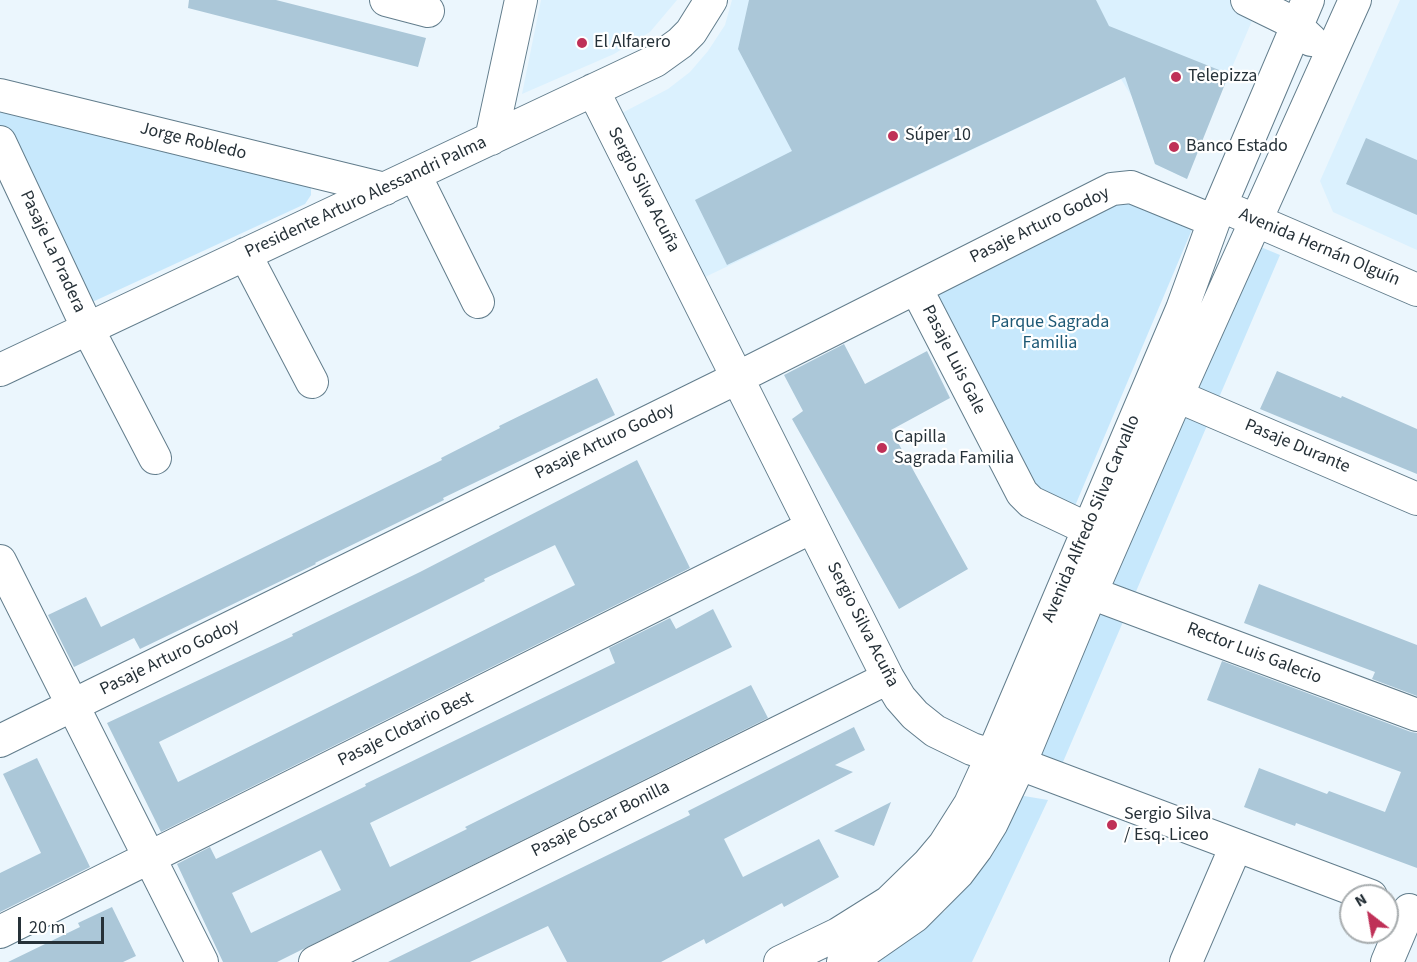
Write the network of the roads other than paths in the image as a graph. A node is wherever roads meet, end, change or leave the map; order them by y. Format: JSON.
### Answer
{"nodes":[{"id":1,"x":386,"y":0,"type":"edge"},
{"id":2,"x":521,"y":0,"type":"edge"},
{"id":3,"x":711,"y":0,"type":"edge"},
{"id":4,"x":1247,"y":0,"type":"edge"},
{"id":5,"x":1355,"y":0,"type":"edge"},
{"id":6,"x":428,"y":11,"type":"dead end"},
{"id":7,"x":1302,"y":13,"type":"edge"},
{"id":8,"x":1324,"y":68,"type":"junction"},
{"id":9,"x":593,"y":90,"type":"junction"},
{"id":10,"x":0,"y":95,"type":"edge"},
{"id":11,"x":491,"y":139,"type":"junction"},
{"id":12,"x":0,"y":142,"type":"edge"},
{"id":13,"x":415,"y":175,"type":"junction"},
{"id":14,"x":385,"y":189,"type":"junction"},
{"id":15,"x":1217,"y":213,"type":"junction"},
{"id":16,"x":1255,"y":221,"type":"junction"},
{"id":17,"x":245,"y":254,"type":"junction"},
{"id":18,"x":916,"y":288,"type":"junction"},
{"id":19,"x":1417,"y":290,"type":"edge"},
{"id":20,"x":478,"y":302,"type":"dead end"},
{"id":21,"x":88,"y":329,"type":"junction"},
{"id":22,"x":0,"y":370,"type":"edge"},
{"id":23,"x":737,"y":378,"type":"junction"},
{"id":24,"x":312,"y":382,"type":"dead end"},
{"id":25,"x":1177,"y":396,"type":"junction"},
{"id":26,"x":154,"y":458,"type":"dead end"},
{"id":27,"x":1417,"y":498,"type":"edge"},
{"id":28,"x":812,"y":527,"type":"junction"},
{"id":29,"x":1088,"y":529,"type":"junction"},
{"id":30,"x":0,"y":561,"type":"edge"},
{"id":31,"x":1091,"y":592,"type":"junction"},
{"id":32,"x":888,"y":678,"type":"junction"},
{"id":33,"x":73,"y":705,"type":"junction"},
{"id":34,"x":1417,"y":715,"type":"edge"},
{"id":35,"x":0,"y":741,"type":"edge"},
{"id":36,"x":1006,"y":760,"type":"junction"},
{"id":37,"x":1236,"y":846,"type":"junction"},
{"id":38,"x":150,"y":857,"type":"junction"},
{"id":39,"x":1339,"y":884,"type":"edge"},
{"id":40,"x":1404,"y":908,"type":"edge"},
{"id":41,"x":0,"y":932,"type":"edge"},
{"id":42,"x":202,"y":962,"type":"edge"},
{"id":43,"x":315,"y":962,"type":"edge"},
{"id":44,"x":780,"y":962,"type":"edge"},
{"id":45,"x":843,"y":962,"type":"edge"},
{"id":46,"x":1186,"y":962,"type":"edge"},
{"id":47,"x":1387,"y":962,"type":"edge"}],
"edges":[{"from":1,"to":6,"type":"street"},
{"from":2,"to":11,"type":"street"},
{"from":3,"to":9,"type":"street","name":"Presidente Arturo Alessandri Palma"},
{"from":4,"to":7,"type":"street"},
{"from":5,"to":8,"type":"street","name":"Avenida Alfredo Silva Carvallo"},
{"from":7,"to":8,"type":"street"},
{"from":7,"to":15,"type":"street","name":"Avenida Alfredo Silva Carvallo"},
{"from":8,"to":16,"type":"street","name":"Avenida Alfredo Silva Carvallo"},
{"from":9,"to":11,"type":"street","name":"Presidente Arturo Alessandri Palma"},
{"from":9,"to":23,"type":"street","name":"Sergio Silva Acuña"},
{"from":10,"to":14,"type":"street","name":"Jorge Robledo"},
{"from":11,"to":13,"type":"street","name":"Presidente Arturo Alessandri Palma"},
{"from":12,"to":21,"type":"street","name":"Pasaje La Pradera"},
{"from":13,"to":14,"type":"street","name":"Presidente Arturo Alessandri Palma"},
{"from":13,"to":20,"type":"street"},
{"from":14,"to":17,"type":"street","name":"Presidente Arturo Alessandri Palma"},
{"from":15,"to":16,"type":"street","name":"Avenida Hernán Olguín"},
{"from":15,"to":18,"type":"street","name":"Pasaje Arturo Godoy"},
{"from":15,"to":29,"type":"street","name":"Avenida Alfredo Silva Carvallo"},
{"from":16,"to":19,"type":"street","name":"Avenida Hernán Olguín"},
{"from":16,"to":25,"type":"street","name":"Avenida Alfredo Silva Carvallo"},
{"from":17,"to":21,"type":"street","name":"Presidente Arturo Alessandri Palma"},
{"from":17,"to":24,"type":"street"},
{"from":18,"to":23,"type":"street","name":"Pasaje Arturo Godoy"},
{"from":18,"to":29,"type":"street","name":"Pasaje Luis Gale"},
{"from":21,"to":22,"type":"street","name":"Presidente Arturo Alessandri Palma"},
{"from":21,"to":26,"type":"street","name":"Pasaje La Pradera"},
{"from":23,"to":28,"type":"street","name":"Sergio Silva Acuña"},
{"from":23,"to":33,"type":"street","name":"Pasaje Arturo Godoy"},
{"from":25,"to":27,"type":"street","name":"Pasaje Durante"},
{"from":25,"to":31,"type":"street","name":"Avenida Alfredo Silva Carvallo"},
{"from":28,"to":32,"type":"street","name":"Sergio Silva Acuña"},
{"from":28,"to":38,"type":"street","name":"Pasaje Clotario Best"},
{"from":29,"to":36,"type":"street","name":"Avenida Alfredo Silva Carvallo"},
{"from":30,"to":33,"type":"street"},
{"from":31,"to":34,"type":"street","name":"Rector Luis Galecio"},
{"from":31,"to":36,"type":"street","name":"Avenida Alfredo Silva Carvallo"},
{"from":32,"to":36,"type":"street","name":"Sergio Silva Acuña"},
{"from":32,"to":43,"type":"street","name":"Pasaje Óscar Bonilla"},
{"from":33,"to":35,"type":"street","name":"Pasaje Arturo Godoy"},
{"from":33,"to":38,"type":"street"},
{"from":36,"to":37,"type":"street","name":"Sergio Silva Acuña"},
{"from":36,"to":44,"type":"street","name":"Avenida Alfredo Silva Carvallo"},
{"from":36,"to":45,"type":"street","name":"Avenida Alfredo Silva Carvallo"},
{"from":37,"to":39,"type":"street","name":"Sergio Silva Acuña"},
{"from":37,"to":46,"type":"street"},
{"from":38,"to":41,"type":"street","name":"Pasaje Clotario Best"},
{"from":38,"to":42,"type":"street"},
{"from":40,"to":47,"type":"street"}]}
